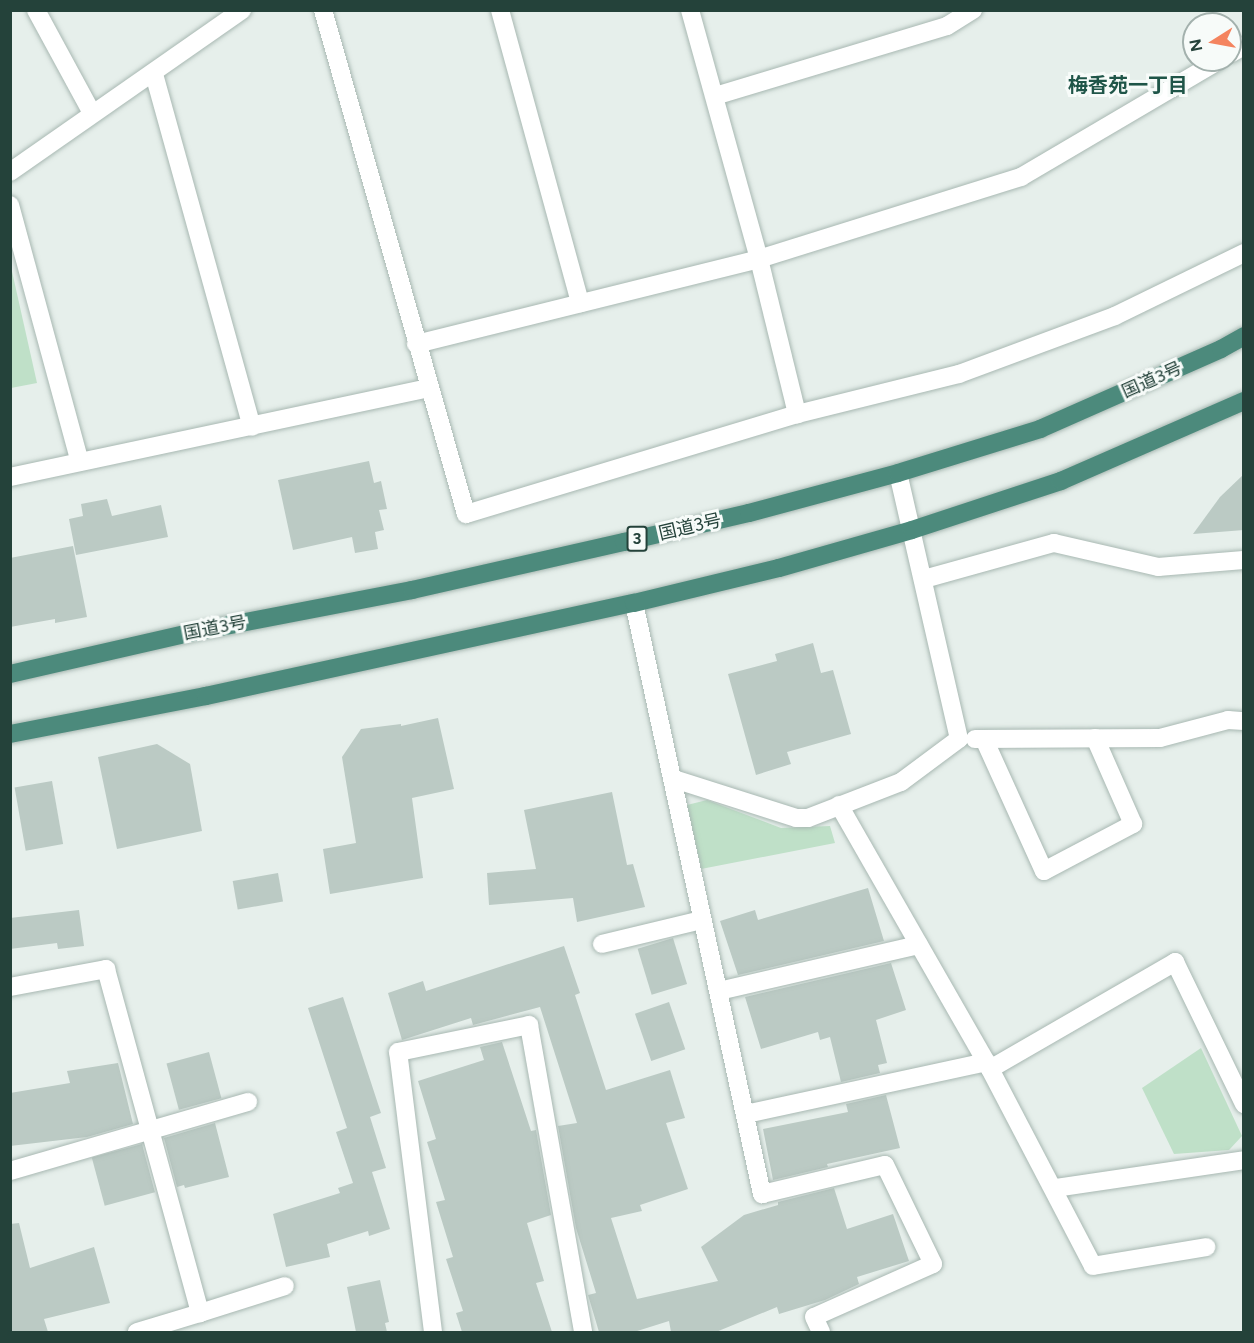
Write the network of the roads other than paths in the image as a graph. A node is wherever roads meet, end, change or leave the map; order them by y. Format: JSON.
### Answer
{"nodes":[{"id":1,"x":36,"y":10,"type":"edge"},
{"id":2,"x":242,"y":10,"type":"edge"},
{"id":3,"x":323,"y":10,"type":"edge"},
{"id":4,"x":500,"y":10,"type":"edge"},
{"id":5,"x":690,"y":10,"type":"edge"},
{"id":6,"x":973,"y":10,"type":"edge"},
{"id":7,"x":1200,"y":72,"type":"edge"},
{"id":8,"x":154,"y":74,"type":"junction"},
{"id":9,"x":715,"y":96,"type":"junction"},
{"id":10,"x":92,"y":113,"type":"junction"},
{"id":11,"x":10,"y":172,"type":"edge"},
{"id":12,"x":10,"y":205,"type":"edge"},
{"id":13,"x":1244,"y":253,"type":"edge"},
{"id":14,"x":759,"y":259,"type":"junction"},
{"id":15,"x":580,"y":303,"type":"junction"},
{"id":16,"x":1244,"y":336,"type":"edge"},
{"id":17,"x":416,"y":344,"type":"junction"},
{"id":18,"x":428,"y":388,"type":"junction"},
{"id":19,"x":1244,"y":401,"type":"edge"},
{"id":20,"x":797,"y":414,"type":"junction"},
{"id":21,"x":252,"y":427,"type":"junction"},
{"id":22,"x":80,"y":462,"type":"junction"},
{"id":23,"x":898,"y":473,"type":"junction"},
{"id":24,"x":10,"y":477,"type":"edge"},
{"id":25,"x":912,"y":530,"type":"junction"},
{"id":26,"x":1244,"y":560,"type":"edge"},
{"id":27,"x":924,"y":579,"type":"junction"},
{"id":28,"x":634,"y":603,"type":"junction"},
{"id":29,"x":10,"y":674,"type":"edge"},
{"id":30,"x":1244,"y":721,"type":"edge"},
{"id":31,"x":10,"y":734,"type":"edge"},
{"id":32,"x":1095,"y":738,"type":"junction"},
{"id":33,"x":959,"y":739,"type":"junction"},
{"id":34,"x":984,"y":739,"type":"junction"},
{"id":35,"x":674,"y":779,"type":"junction"},
{"id":36,"x":839,"y":805,"type":"junction"},
{"id":37,"x":702,"y":920,"type":"junction"},
{"id":38,"x":602,"y":944,"type":"dead end"},
{"id":39,"x":919,"y":945,"type":"junction"},
{"id":40,"x":10,"y":987,"type":"edge"},
{"id":41,"x":719,"y":991,"type":"junction"},
{"id":42,"x":988,"y":1066,"type":"junction"},
{"id":43,"x":248,"y":1102,"type":"dead end"},
{"id":44,"x":1244,"y":1104,"type":"edge"},
{"id":45,"x":746,"y":1114,"type":"junction"},
{"id":46,"x":150,"y":1131,"type":"junction"},
{"id":47,"x":1244,"y":1160,"type":"edge"},
{"id":48,"x":10,"y":1171,"type":"edge"},
{"id":49,"x":1055,"y":1188,"type":"junction"},
{"id":50,"x":1206,"y":1247,"type":"dead end"},
{"id":51,"x":285,"y":1286,"type":"dead end"},
{"id":52,"x":201,"y":1313,"type":"junction"},
{"id":53,"x":137,"y":1332,"type":"edge"},
{"id":54,"x":433,"y":1332,"type":"edge"},
{"id":55,"x":583,"y":1332,"type":"edge"},
{"id":56,"x":822,"y":1332,"type":"edge"}],
"edges":[{"from":1,"to":10,"type":"street"},
{"from":2,"to":8,"type":"street"},
{"from":3,"to":17,"type":"street"},
{"from":4,"to":15,"type":"street"},
{"from":5,"to":9,"type":"street"},
{"from":6,"to":9,"type":"street"},
{"from":7,"to":14,"type":"street"},
{"from":8,"to":10,"type":"street"},
{"from":8,"to":21,"type":"street"},
{"from":9,"to":14,"type":"street"},
{"from":10,"to":11,"type":"street"},
{"from":12,"to":22,"type":"street"},
{"from":13,"to":20,"type":"street"},
{"from":14,"to":15,"type":"street"},
{"from":14,"to":20,"type":"street"},
{"from":15,"to":17,"type":"street"},
{"from":16,"to":23,"type":"highway","name":"国道3号","number":"3"},
{"from":17,"to":18,"type":"street"},
{"from":18,"to":20,"type":"street"},
{"from":18,"to":21,"type":"street"},
{"from":19,"to":25,"type":"highway"},
{"from":21,"to":22,"type":"street"},
{"from":22,"to":24,"type":"street"},
{"from":23,"to":25,"type":"street"},
{"from":23,"to":29,"type":"highway","name":"国道3号","number":"3"},
{"from":25,"to":27,"type":"street"},
{"from":25,"to":28,"type":"highway"},
{"from":26,"to":27,"type":"street"},
{"from":27,"to":33,"type":"street"},
{"from":28,"to":31,"type":"highway"},
{"from":28,"to":35,"type":"street"},
{"from":30,"to":32,"type":"street"},
{"from":32,"to":34,"type":"street"},
{"from":32,"to":34,"type":"street"},
{"from":33,"to":34,"type":"street"},
{"from":33,"to":36,"type":"street"},
{"from":35,"to":36,"type":"street"},
{"from":35,"to":37,"type":"street"},
{"from":36,"to":39,"type":"street"},
{"from":37,"to":38,"type":"street"},
{"from":37,"to":41,"type":"street"},
{"from":39,"to":41,"type":"street"},
{"from":39,"to":42,"type":"street"},
{"from":40,"to":46,"type":"street"},
{"from":41,"to":45,"type":"street"},
{"from":42,"to":44,"type":"street"},
{"from":42,"to":45,"type":"street"},
{"from":42,"to":49,"type":"street"},
{"from":43,"to":46,"type":"street"},
{"from":45,"to":56,"type":"street"},
{"from":46,"to":48,"type":"street"},
{"from":46,"to":52,"type":"street"},
{"from":47,"to":49,"type":"street"},
{"from":49,"to":50,"type":"street"},
{"from":51,"to":52,"type":"street"},
{"from":52,"to":53,"type":"street"},
{"from":54,"to":55,"type":"street"}]}
